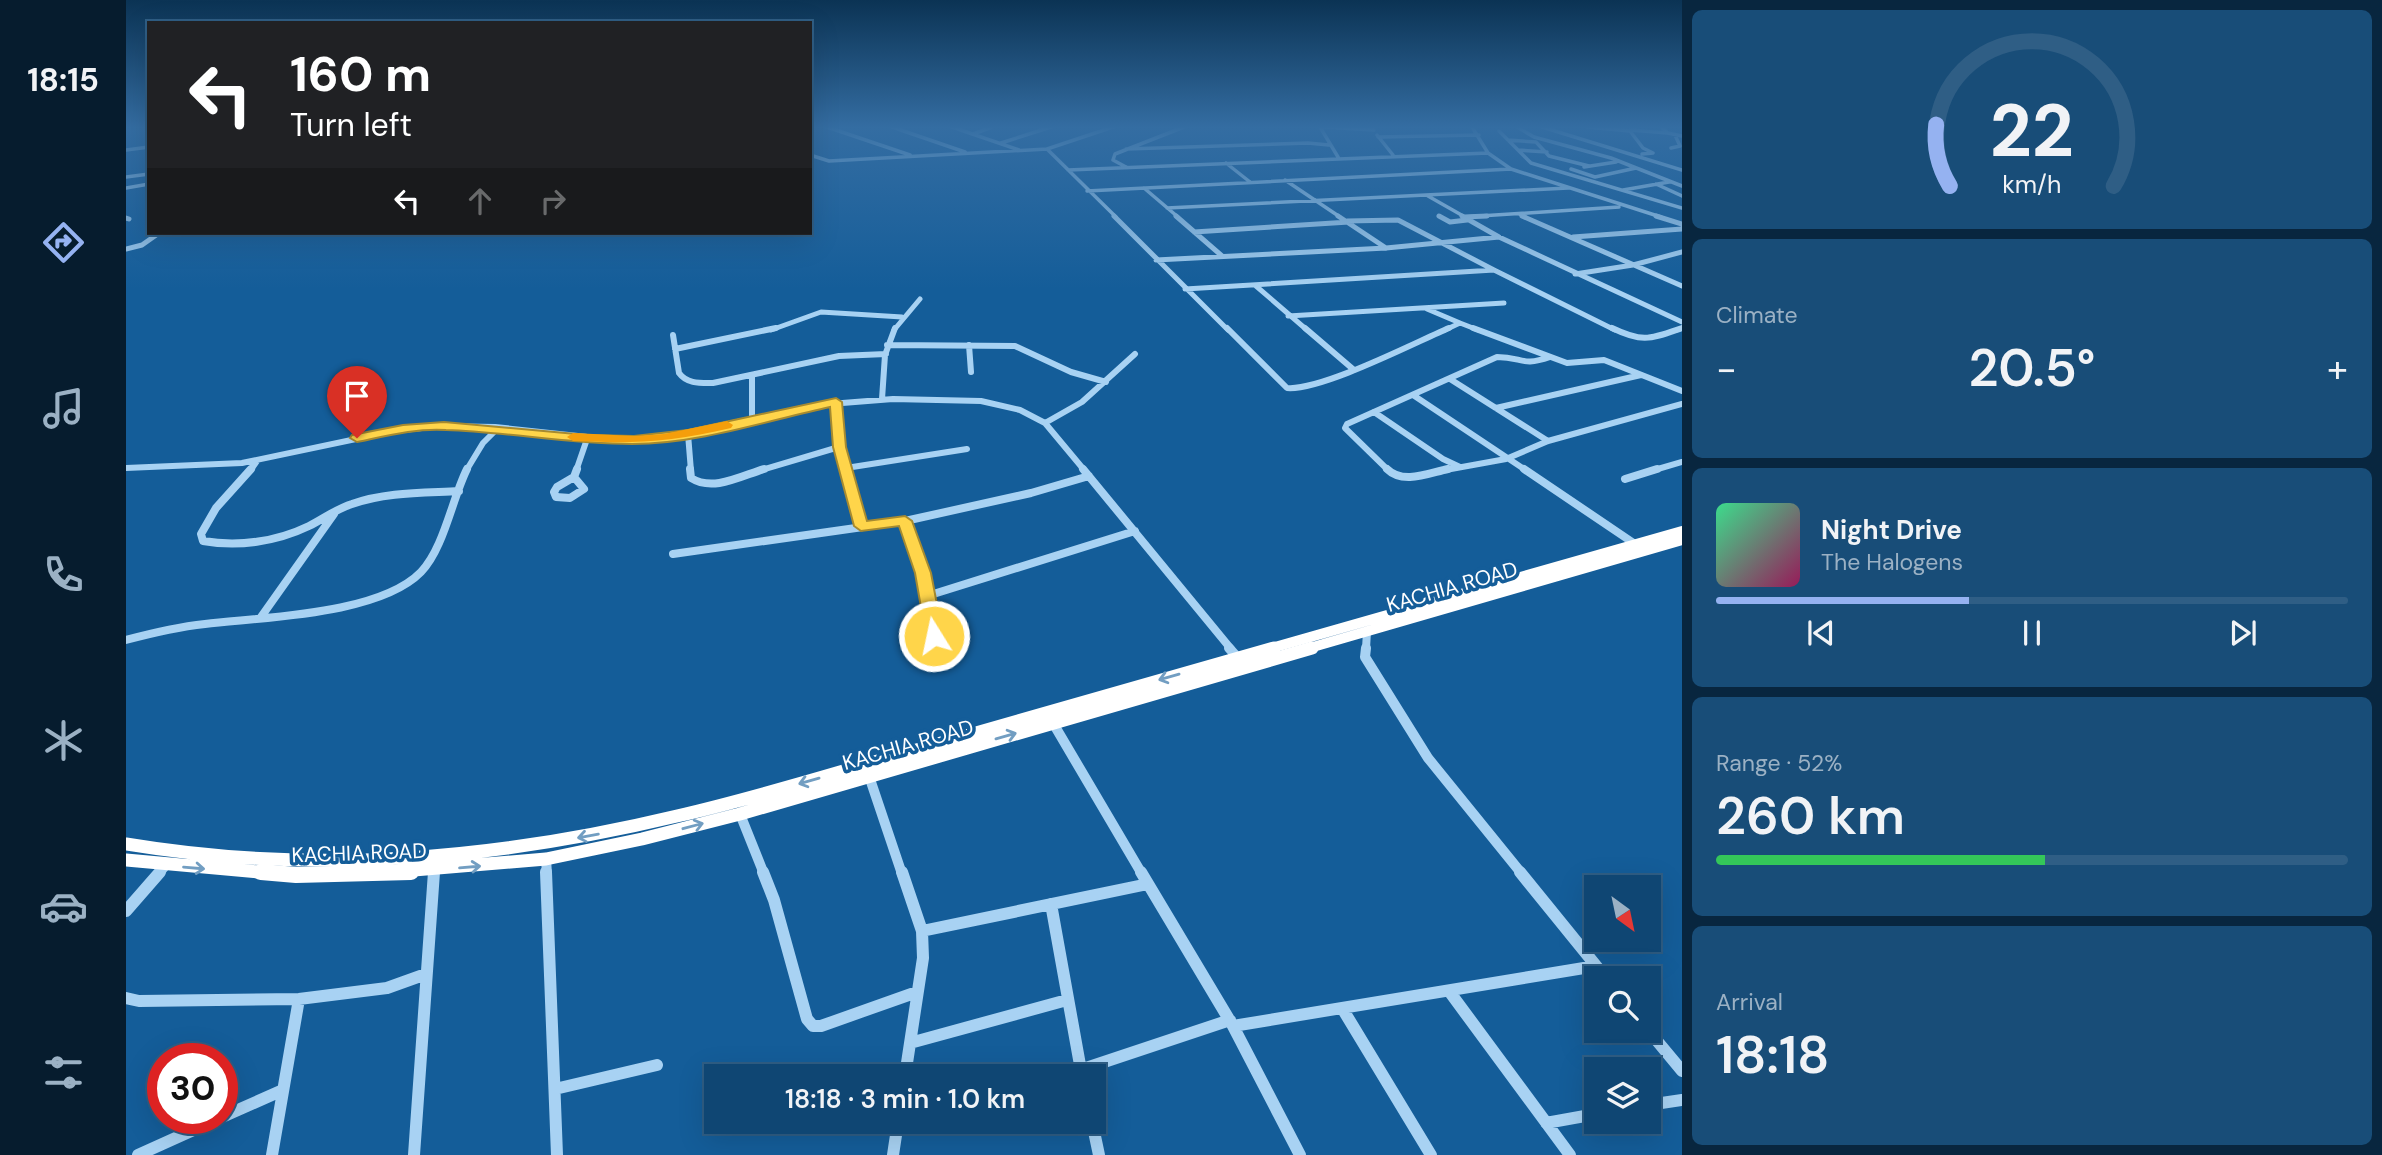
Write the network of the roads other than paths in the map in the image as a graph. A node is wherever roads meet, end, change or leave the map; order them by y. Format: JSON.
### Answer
{"nodes":[{"id":1,"x":1078,"y":181,"type":"edge"},
{"id":2,"x":1270,"y":181,"type":"edge"},
{"id":3,"x":1286,"y":181,"type":"edge"},
{"id":4,"x":1547,"y":181,"type":"edge"},
{"id":5,"x":1587,"y":181,"type":"edge"},
{"id":6,"x":1670,"y":181,"type":"edge"},
{"id":7,"x":1251,"y":182,"type":"joint"},
{"id":8,"x":1673,"y":182,"type":"junction"},
{"id":9,"x":147,"y":184,"type":"edge"},
{"id":10,"x":1654,"y":184,"type":"junction"},
{"id":11,"x":1682,"y":184,"type":"edge"},
{"id":12,"x":128,"y":187,"type":"edge"},
{"id":13,"x":1144,"y":188,"type":"junction"},
{"id":14,"x":1568,"y":188,"type":"junction"},
{"id":15,"x":1087,"y":191,"type":"junction"},
{"id":16,"x":1620,"y":191,"type":"junction"},
{"id":17,"x":1427,"y":195,"type":"junction"},
{"id":18,"x":1682,"y":196,"type":"edge"},
{"id":19,"x":1316,"y":201,"type":"junction"},
{"id":20,"x":1625,"y":206,"type":"junction"},
{"id":21,"x":1167,"y":208,"type":"junction"},
{"id":22,"x":1682,"y":208,"type":"edge"},
{"id":23,"x":1519,"y":214,"type":"junction"},
{"id":24,"x":1439,"y":216,"type":"dead end"},
{"id":25,"x":1465,"y":219,"type":"junction"},
{"id":26,"x":1348,"y":221,"type":"junction"},
{"id":27,"x":1682,"y":224,"type":"edge"},
{"id":28,"x":1682,"y":229,"type":"edge"},
{"id":29,"x":1194,"y":232,"type":"junction"},
{"id":30,"x":156,"y":235,"type":"edge"},
{"id":31,"x":1499,"y":237,"type":"junction"},
{"id":32,"x":1569,"y":237,"type":"junction"},
{"id":33,"x":1441,"y":243,"type":"junction"},
{"id":34,"x":1386,"y":248,"type":"junction"},
{"id":35,"x":126,"y":249,"type":"edge"},
{"id":36,"x":1682,"y":252,"type":"edge"},
{"id":37,"x":1222,"y":256,"type":"junction"},
{"id":38,"x":1156,"y":260,"type":"junction"},
{"id":39,"x":1633,"y":265,"type":"junction"},
{"id":40,"x":1494,"y":271,"type":"junction"},
{"id":41,"x":1575,"y":274,"type":"junction"},
{"id":42,"x":1680,"y":284,"type":"edge"},
{"id":43,"x":1256,"y":286,"type":"junction"},
{"id":44,"x":1185,"y":289,"type":"junction"},
{"id":45,"x":920,"y":299,"type":"dead end"},
{"id":46,"x":1504,"y":303,"type":"dead end"},
{"id":47,"x":1425,"y":308,"type":"junction"},
{"id":48,"x":1288,"y":316,"type":"junction"},
{"id":49,"x":902,"y":317,"type":"junction"},
{"id":50,"x":1682,"y":322,"type":"edge"},
{"id":51,"x":1460,"y":323,"type":"junction"},
{"id":52,"x":1682,"y":328,"type":"edge"},
{"id":53,"x":673,"y":335,"type":"dead end"},
{"id":54,"x":887,"y":345,"type":"junction"},
{"id":55,"x":969,"y":345,"type":"junction"},
{"id":56,"x":675,"y":349,"type":"junction"},
{"id":57,"x":886,"y":354,"type":"junction"},
{"id":58,"x":1135,"y":354,"type":"dead end"},
{"id":59,"x":1550,"y":357,"type":"junction"},
{"id":60,"x":1354,"y":370,"type":"junction"},
{"id":61,"x":971,"y":372,"type":"dead end"},
{"id":62,"x":752,"y":375,"type":"junction"},
{"id":63,"x":1641,"y":375,"type":"junction"},
{"id":64,"x":1450,"y":379,"type":"junction"},
{"id":65,"x":1107,"y":382,"type":"junction"},
{"id":66,"x":1682,"y":391,"type":"edge"},
{"id":67,"x":1413,"y":395,"type":"junction"},
{"id":68,"x":882,"y":400,"type":"junction"},
{"id":69,"x":836,"y":402,"type":"junction"},
{"id":70,"x":1682,"y":404,"type":"edge"},
{"id":71,"x":1496,"y":408,"type":"junction"},
{"id":72,"x":1374,"y":412,"type":"junction"},
{"id":73,"x":752,"y":419,"type":"junction"},
{"id":74,"x":1045,"y":423,"type":"junction"},
{"id":75,"x":497,"y":429,"type":"junction"},
{"id":76,"x":688,"y":434,"type":"junction"},
{"id":77,"x":587,"y":439,"type":"junction"},
{"id":78,"x":1548,"y":442,"type":"junction"},
{"id":79,"x":839,"y":447,"type":"junction"},
{"id":80,"x":967,"y":449,"type":"dead end"},
{"id":81,"x":1506,"y":460,"type":"junction"},
{"id":82,"x":257,"y":461,"type":"junction"},
{"id":83,"x":1682,"y":462,"type":"edge"},
{"id":84,"x":1460,"y":467,"type":"junction"},
{"id":85,"x":126,"y":468,"type":"edge"},
{"id":86,"x":846,"y":468,"type":"junction"},
{"id":87,"x":1089,"y":476,"type":"junction"},
{"id":88,"x":575,"y":477,"type":"dead end"},
{"id":89,"x":1625,"y":479,"type":"dead end"},
{"id":90,"x":458,"y":491,"type":"junction"},
{"id":91,"x":334,"y":514,"type":"junction"},
{"id":92,"x":905,"y":521,"type":"junction"},
{"id":93,"x":861,"y":526,"type":"junction"},
{"id":94,"x":1135,"y":531,"type":"junction"},
{"id":95,"x":1682,"y":531,"type":"edge"},
{"id":96,"x":1679,"y":543,"type":"edge"},
{"id":97,"x":1635,"y":544,"type":"junction"},
{"id":98,"x":673,"y":554,"type":"dead end"},
{"id":99,"x":927,"y":596,"type":"junction"},
{"id":100,"x":261,"y":617,"type":"junction"},
{"id":101,"x":1367,"y":631,"type":"junction"},
{"id":102,"x":934,"y":636,"type":"dead end"},
{"id":103,"x":126,"y":640,"type":"edge"},
{"id":104,"x":1237,"y":657,"type":"junction"},
{"id":105,"x":1053,"y":723,"type":"junction"},
{"id":106,"x":869,"y":776,"type":"junction"},
{"id":107,"x":740,"y":814,"type":"junction"},
{"id":108,"x":126,"y":844,"type":"edge"},
{"id":109,"x":546,"y":859,"type":"junction"},
{"id":110,"x":126,"y":860,"type":"edge"},
{"id":111,"x":166,"y":865,"type":"junction"},
{"id":112,"x":434,"y":870,"type":"junction"},
{"id":113,"x":1148,"y":884,"type":"junction"},
{"id":114,"x":1051,"y":904,"type":"junction"},
{"id":115,"x":126,"y":911,"type":"edge"},
{"id":116,"x":922,"y":930,"type":"junction"},
{"id":117,"x":1596,"y":966,"type":"edge"},
{"id":118,"x":1584,"y":968,"type":"edge"},
{"id":119,"x":426,"y":974,"type":"junction"},
{"id":120,"x":1449,"y":990,"type":"junction"},
{"id":121,"x":917,"y":992,"type":"junction"},
{"id":122,"x":126,"y":998,"type":"edge"},
{"id":123,"x":299,"y":999,"type":"junction"},
{"id":124,"x":1067,"y":1000,"type":"junction"},
{"id":125,"x":1342,"y":1008,"type":"junction"},
{"id":126,"x":1231,"y":1023,"type":"junction"},
{"id":127,"x":910,"y":1043,"type":"junction"},
{"id":128,"x":1659,"y":1043,"type":"edge"},
{"id":129,"x":907,"y":1064,"type":"edge"},
{"id":130,"x":1079,"y":1064,"type":"edge"},
{"id":131,"x":657,"y":1065,"type":"dead end"},
{"id":132,"x":1106,"y":1065,"type":"edge"},
{"id":133,"x":1682,"y":1071,"type":"edge"},
{"id":134,"x":555,"y":1089,"type":"junction"},
{"id":135,"x":283,"y":1090,"type":"junction"},
{"id":136,"x":1682,"y":1100,"type":"edge"},
{"id":137,"x":1661,"y":1103,"type":"edge"},
{"id":138,"x":238,"y":1110,"type":"edge"},
{"id":139,"x":1584,"y":1116,"type":"edge"},
{"id":140,"x":1546,"y":1123,"type":"junction"},
{"id":141,"x":185,"y":1134,"type":"edge"},
{"id":142,"x":897,"y":1134,"type":"edge"},
{"id":143,"x":1095,"y":1134,"type":"edge"},
{"id":144,"x":138,"y":1155,"type":"edge"},
{"id":145,"x":272,"y":1155,"type":"edge"},
{"id":146,"x":414,"y":1155,"type":"edge"},
{"id":147,"x":557,"y":1155,"type":"edge"},
{"id":148,"x":893,"y":1155,"type":"edge"},
{"id":149,"x":1099,"y":1155,"type":"edge"},
{"id":150,"x":1300,"y":1155,"type":"edge"},
{"id":151,"x":1431,"y":1155,"type":"edge"},
{"id":152,"x":1570,"y":1155,"type":"edge"}],
"edges":[{"from":1,"to":15,"type":"street"},
{"from":2,"to":7,"type":"street"},
{"from":3,"to":19,"type":"street"},
{"from":4,"to":14,"type":"street"},
{"from":5,"to":16,"type":"street"},
{"from":6,"to":8,"type":"street"},
{"from":7,"to":13,"type":"street"},
{"from":8,"to":10,"type":"street"},
{"from":8,"to":11,"type":"street"},
{"from":9,"to":12,"type":"street"},
{"from":10,"to":16,"type":"street"},
{"from":10,"to":18,"type":"street"},
{"from":13,"to":15,"type":"street"},
{"from":13,"to":21,"type":"street"},
{"from":14,"to":17,"type":"street"},
{"from":14,"to":20,"type":"street"},
{"from":15,"to":38,"type":"street"},
{"from":16,"to":22,"type":"street"},
{"from":17,"to":19,"type":"street"},
{"from":17,"to":25,"type":"street"},
{"from":19,"to":21,"type":"street"},
{"from":19,"to":26,"type":"street"},
{"from":20,"to":23,"type":"street"},
{"from":20,"to":27,"type":"street"},
{"from":21,"to":29,"type":"street"},
{"from":23,"to":25,"type":"street"},
{"from":23,"to":32,"type":"street"},
{"from":24,"to":25,"type":"street"},
{"from":25,"to":31,"type":"street"},
{"from":26,"to":29,"type":"street"},
{"from":26,"to":33,"type":"street"},
{"from":26,"to":34,"type":"street"},
{"from":28,"to":32,"type":"street"},
{"from":29,"to":37,"type":"street"},
{"from":30,"to":35,"type":"street"},
{"from":31,"to":33,"type":"street"},
{"from":31,"to":41,"type":"street"},
{"from":32,"to":39,"type":"street"},
{"from":33,"to":34,"type":"street"},
{"from":33,"to":40,"type":"street"},
{"from":34,"to":37,"type":"street"},
{"from":36,"to":39,"type":"street"},
{"from":37,"to":38,"type":"street"},
{"from":38,"to":44,"type":"street"},
{"from":39,"to":41,"type":"street"},
{"from":39,"to":42,"type":"street"},
{"from":40,"to":43,"type":"street"},
{"from":40,"to":52,"type":"street"},
{"from":41,"to":50,"type":"street"},
{"from":43,"to":44,"type":"street"},
{"from":43,"to":48,"type":"street"},
{"from":44,"to":60,"type":"street"},
{"from":45,"to":49,"type":"street"},
{"from":46,"to":47,"type":"street"},
{"from":47,"to":48,"type":"street"},
{"from":47,"to":51,"type":"street"},
{"from":48,"to":60,"type":"street"},
{"from":49,"to":54,"type":"street"},
{"from":49,"to":56,"type":"street"},
{"from":51,"to":59,"type":"street"},
{"from":51,"to":60,"type":"street"},
{"from":53,"to":56,"type":"street"},
{"from":54,"to":55,"type":"street"},
{"from":54,"to":57,"type":"street"},
{"from":55,"to":61,"type":"street"},
{"from":55,"to":65,"type":"street"},
{"from":56,"to":62,"type":"street"},
{"from":57,"to":62,"type":"street"},
{"from":57,"to":68,"type":"street"},
{"from":58,"to":65,"type":"street"},
{"from":59,"to":63,"type":"street"},
{"from":59,"to":64,"type":"street"},
{"from":62,"to":73,"type":"street"},
{"from":63,"to":66,"type":"street"},
{"from":63,"to":71,"type":"street"},
{"from":64,"to":67,"type":"street"},
{"from":64,"to":71,"type":"street"},
{"from":65,"to":74,"type":"street"},
{"from":67,"to":72,"type":"street"},
{"from":67,"to":81,"type":"street"},
{"from":68,"to":69,"type":"street"},
{"from":68,"to":74,"type":"street"},
{"from":69,"to":73,"type":"street"},
{"from":69,"to":79,"type":"street"},
{"from":70,"to":78,"type":"street"},
{"from":71,"to":78,"type":"street"},
{"from":72,"to":84,"type":"street"},
{"from":72,"to":84,"type":"street"},
{"from":73,"to":76,"type":"street"},
{"from":74,"to":87,"type":"street"},
{"from":75,"to":77,"type":"street"},
{"from":75,"to":82,"type":"street"},
{"from":75,"to":90,"type":"street"},
{"from":76,"to":77,"type":"street"},
{"from":76,"to":79,"type":"street"},
{"from":77,"to":88,"type":"street"},
{"from":78,"to":81,"type":"street"},
{"from":79,"to":86,"type":"street"},
{"from":80,"to":86,"type":"street"},
{"from":81,"to":84,"type":"street"},
{"from":81,"to":97,"type":"street"},
{"from":82,"to":85,"type":"street"},
{"from":82,"to":91,"type":"street"},
{"from":83,"to":89,"type":"street"},
{"from":86,"to":93,"type":"street"},
{"from":87,"to":92,"type":"street"},
{"from":87,"to":94,"type":"street"},
{"from":90,"to":91,"type":"street"},
{"from":90,"to":100,"type":"street"},
{"from":91,"to":100,"type":"street"},
{"from":92,"to":93,"type":"street"},
{"from":92,"to":99,"type":"street"},
{"from":93,"to":98,"type":"street"},
{"from":94,"to":99,"type":"street"},
{"from":94,"to":104,"type":"street"},
{"from":95,"to":97,"type":"highway","name":"KACHIA ROAD"},
{"from":96,"to":101,"type":"highway","name":"KACHIA ROAD"},
{"from":97,"to":104,"type":"highway","name":"KACHIA ROAD"},
{"from":99,"to":102,"type":"street"},
{"from":100,"to":103,"type":"street"},
{"from":101,"to":105,"type":"highway","name":"KACHIA ROAD"},
{"from":101,"to":117,"type":"street"},
{"from":104,"to":108,"type":"highway","name":"KACHIA ROAD","one_way":true},
{"from":106,"to":105,"type":"highway","name":"KACHIA ROAD","one_way":true},
{"from":105,"to":113,"type":"street"},
{"from":106,"to":107,"type":"highway","name":"KACHIA ROAD"},
{"from":106,"to":116,"type":"street"},
{"from":109,"to":107,"type":"highway","name":"KACHIA ROAD","one_way":true},
{"from":107,"to":121,"type":"street"},
{"from":112,"to":109,"type":"highway","name":"KACHIA ROAD","one_way":true},
{"from":109,"to":134,"type":"street"},
{"from":110,"to":111,"type":"highway","name":"KACHIA ROAD"},
{"from":111,"to":112,"type":"highway","name":"KACHIA ROAD","one_way":true},
{"from":111,"to":115,"type":"street"},
{"from":112,"to":119,"type":"street"},
{"from":113,"to":114,"type":"street"},
{"from":113,"to":126,"type":"street"},
{"from":114,"to":116,"type":"street"},
{"from":114,"to":124,"type":"street"},
{"from":116,"to":121,"type":"street"},
{"from":118,"to":120,"type":"street"},
{"from":119,"to":123,"type":"street"},
{"from":119,"to":146,"type":"street"},
{"from":120,"to":125,"type":"street"},
{"from":120,"to":140,"type":"street"},
{"from":121,"to":127,"type":"street"},
{"from":122,"to":123,"type":"street"},
{"from":123,"to":135,"type":"street"},
{"from":124,"to":127,"type":"street"},
{"from":124,"to":130,"type":"street"},
{"from":125,"to":126,"type":"street"},
{"from":125,"to":151,"type":"street"},
{"from":126,"to":132,"type":"street"},
{"from":126,"to":150,"type":"street"},
{"from":127,"to":129,"type":"street"},
{"from":128,"to":133,"type":"street"},
{"from":131,"to":134,"type":"street"},
{"from":134,"to":147,"type":"street"},
{"from":135,"to":138,"type":"street"},
{"from":135,"to":145,"type":"street"},
{"from":136,"to":137,"type":"street"},
{"from":139,"to":140,"type":"street"},
{"from":140,"to":152,"type":"street"},
{"from":141,"to":144,"type":"street"},
{"from":142,"to":148,"type":"street"},
{"from":143,"to":149,"type":"street"}]}
